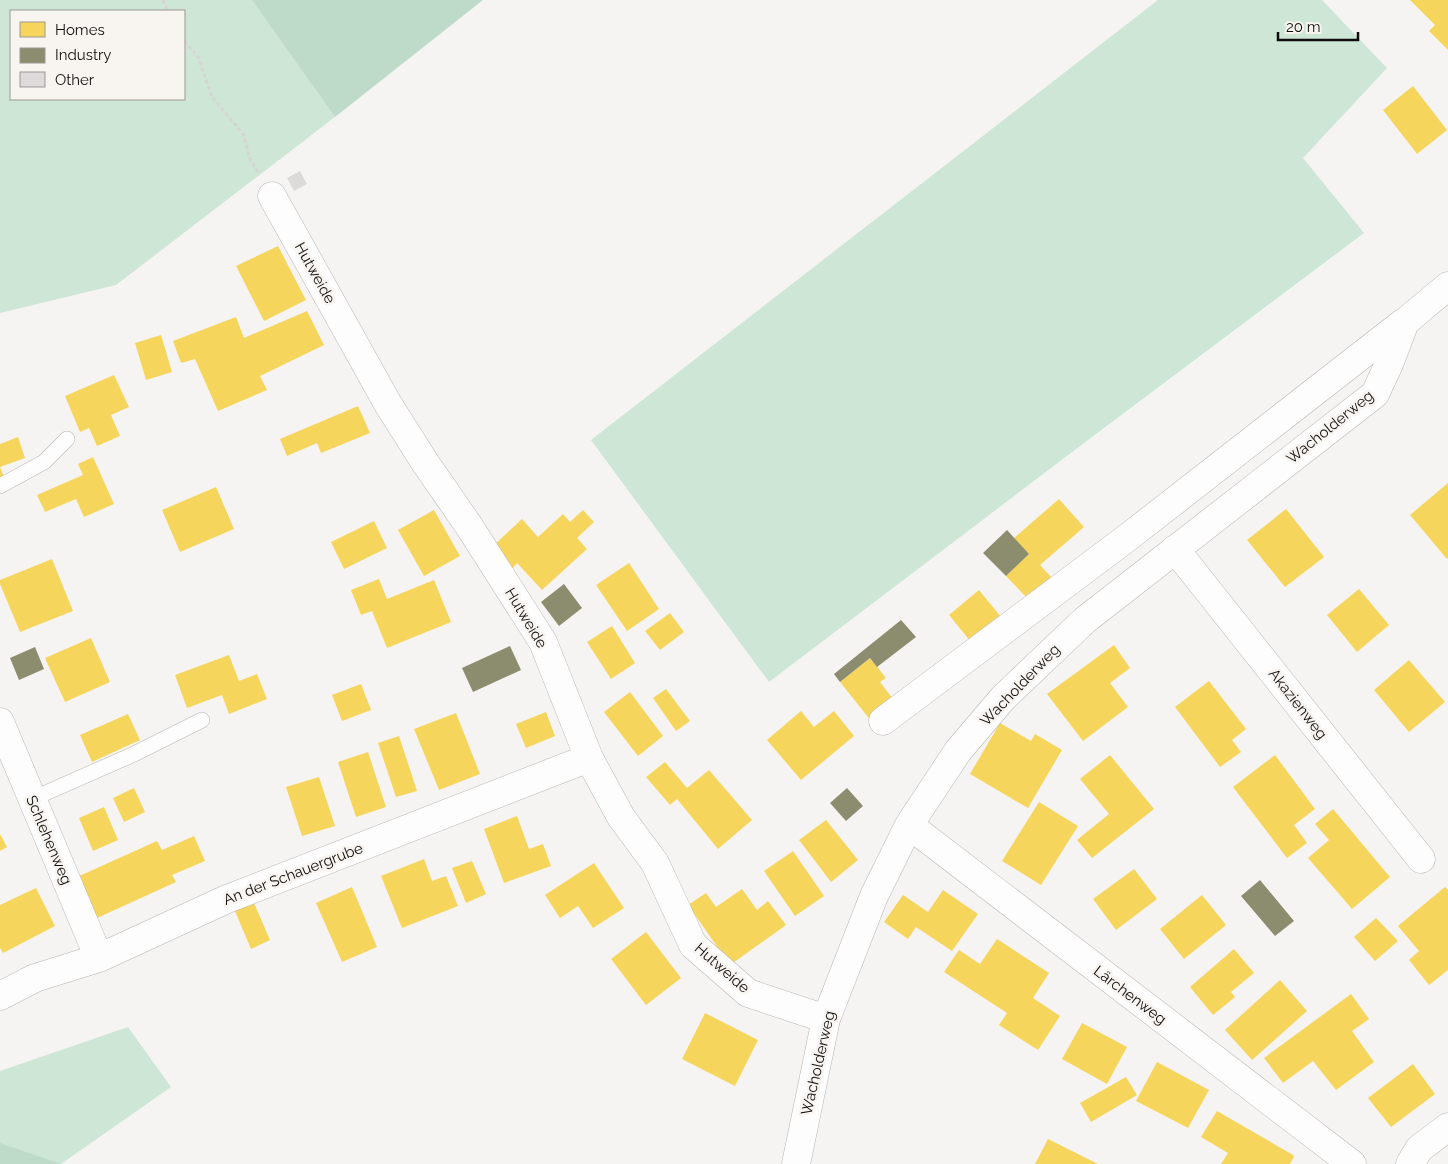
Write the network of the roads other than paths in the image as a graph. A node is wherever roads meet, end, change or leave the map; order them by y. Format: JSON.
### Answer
{"nodes":[{"id":1,"x":272,"y":196,"type":"road end"},
{"id":2,"x":1448,"y":286,"type":"edge"},
{"id":3,"x":1405,"y":322,"type":"junction"},
{"id":4,"x":67,"y":439,"type":"dead end"},
{"id":5,"x":0,"y":486,"type":"edge"},
{"id":6,"x":1175,"y":549,"type":"junction"},
{"id":7,"x":202,"y":720,"type":"dead end"},
{"id":8,"x":883,"y":721,"type":"dead end"},
{"id":9,"x":0,"y":722,"type":"edge"},
{"id":10,"x":588,"y":758,"type":"junction"},
{"id":11,"x":32,"y":799,"type":"junction"},
{"id":12,"x":909,"y":825,"type":"junction"},
{"id":13,"x":1421,"y":860,"type":"dead end"},
{"id":14,"x":99,"y":958,"type":"junction"},
{"id":15,"x":0,"y":996,"type":"edge"},
{"id":16,"x":826,"y":1019,"type":"junction"},
{"id":17,"x":1448,"y":1127,"type":"edge"},
{"id":18,"x":796,"y":1164,"type":"edge"},
{"id":19,"x":1352,"y":1164,"type":"edge"},
{"id":20,"x":1410,"y":1164,"type":"edge"}],
"edges":[{"from":1,"to":10,"type":"street","name":"Hutweide"},
{"from":2,"to":3,"type":"street","name":"Wacholderweg"},
{"from":3,"to":6,"type":"street","name":"Wacholderweg"},
{"from":3,"to":8,"type":"street","name":"Wacholderweg"},
{"from":4,"to":5,"type":"lane"},
{"from":6,"to":12,"type":"street","name":"Wacholderweg"},
{"from":6,"to":13,"type":"street","name":"Akazienweg"},
{"from":7,"to":11,"type":"lane"},
{"from":9,"to":11,"type":"street","name":"Schlehenweg"},
{"from":10,"to":14,"type":"street","name":"An der Schauergrube"},
{"from":10,"to":16,"type":"street","name":"Hutweide"},
{"from":11,"to":14,"type":"street","name":"Schlehenweg"},
{"from":12,"to":16,"type":"street","name":"Wacholderweg"},
{"from":12,"to":19,"type":"street","name":"Lärchenweg"},
{"from":14,"to":15,"type":"street","name":"An der Schauergrube"},
{"from":16,"to":18,"type":"street","name":"Wacholderweg"},
{"from":17,"to":20,"type":"street"}]}
